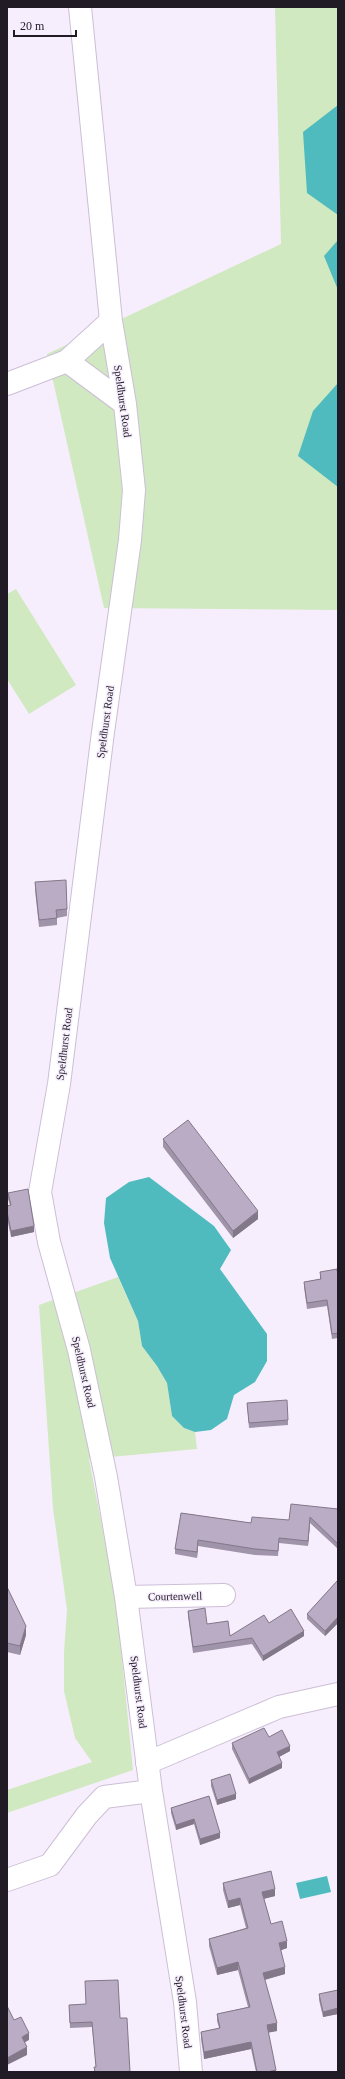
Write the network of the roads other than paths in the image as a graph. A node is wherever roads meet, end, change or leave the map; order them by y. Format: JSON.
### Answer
{"nodes":[{"id":1,"x":80,"y":7,"type":"edge"},
{"id":2,"x":111,"y":321,"type":"junction"},
{"id":3,"x":67,"y":361,"type":"junction"},
{"id":4,"x":7,"y":384,"type":"edge"},
{"id":5,"x":125,"y":404,"type":"junction"},
{"id":6,"x":224,"y":1595,"type":"dead end"},
{"id":7,"x":126,"y":1597,"type":"junction"},
{"id":8,"x":338,"y":1694,"type":"edge"},
{"id":9,"x":147,"y":1763,"type":"junction"},
{"id":10,"x":151,"y":1791,"type":"junction"},
{"id":11,"x":7,"y":1880,"type":"edge"},
{"id":12,"x":191,"y":2072,"type":"edge"}],
"edges":[{"from":1,"to":2,"type":"street","name":"Speldhurst Road"},
{"from":2,"to":3,"type":"street"},
{"from":2,"to":5,"type":"street","name":"Speldhurst Road"},
{"from":3,"to":4,"type":"street"},
{"from":3,"to":5,"type":"street"},
{"from":5,"to":7,"type":"street","name":"Speldhurst Road"},
{"from":6,"to":7,"type":"street","name":"Courtenwell"},
{"from":7,"to":9,"type":"street","name":"Speldhurst Road"},
{"from":8,"to":9,"type":"street"},
{"from":9,"to":10,"type":"street","name":"Speldhurst Road"},
{"from":10,"to":11,"type":"street"},
{"from":10,"to":12,"type":"street","name":"Speldhurst Road"}]}
